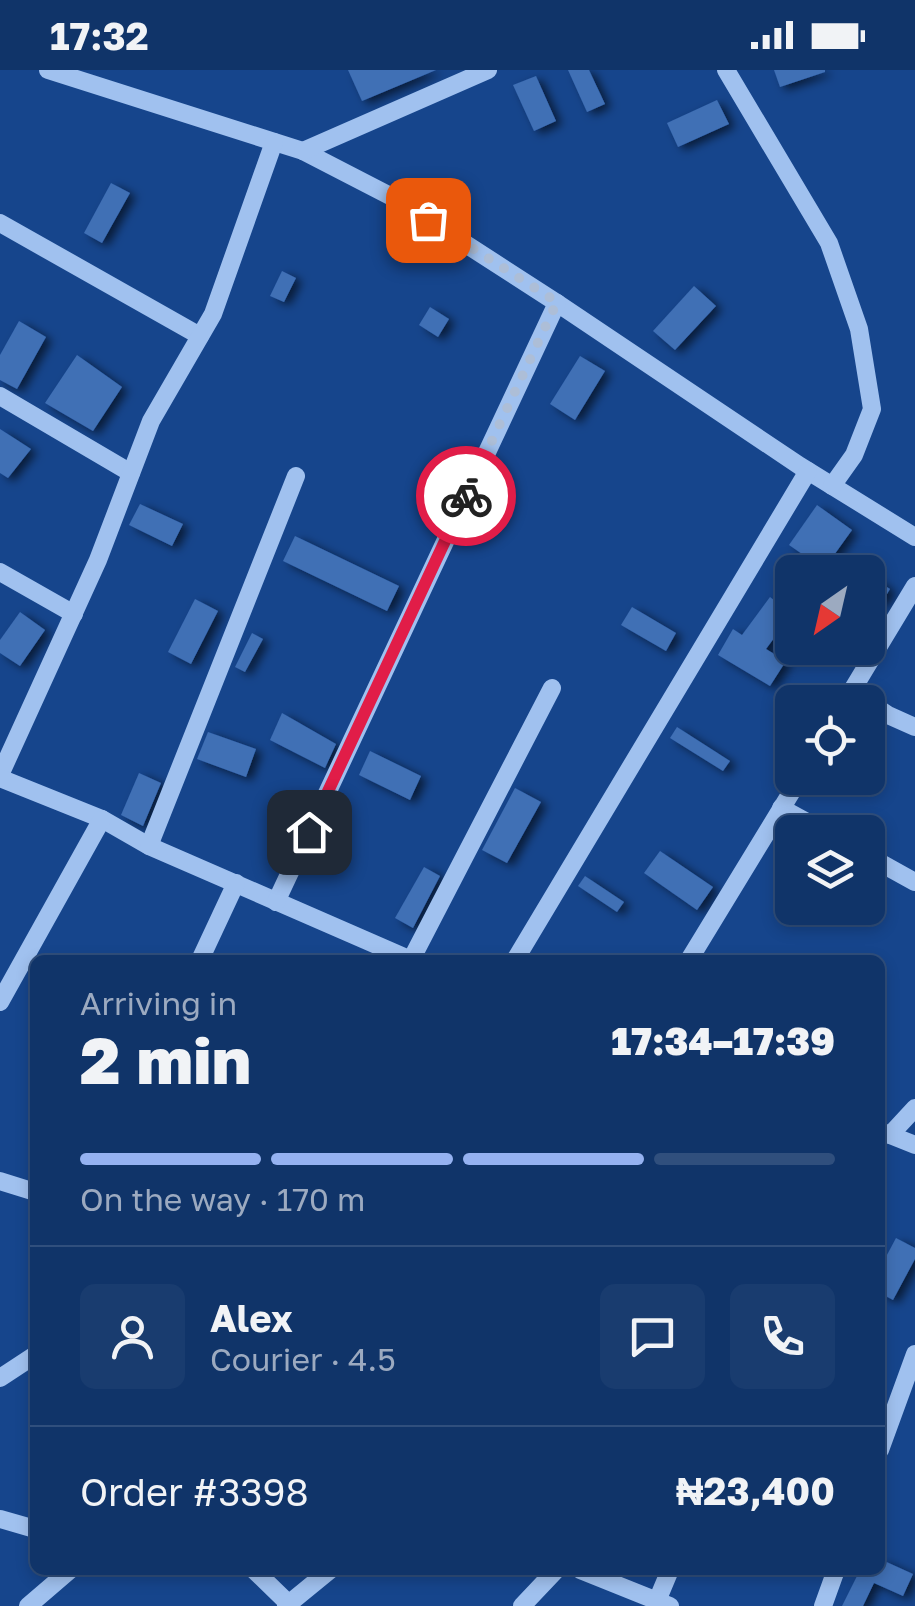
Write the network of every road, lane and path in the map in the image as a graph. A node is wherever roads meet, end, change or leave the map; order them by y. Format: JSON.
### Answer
{"nodes":[{"id":1,"x":48,"y":70,"type":"edge"},
{"id":2,"x":96,"y":70,"type":"edge"},
{"id":3,"x":488,"y":70,"type":"edge"},
{"id":4,"x":726,"y":70,"type":"edge"},
{"id":5,"x":76,"y":79,"type":"junction"},
{"id":6,"x":274,"y":142,"type":"junction"},
{"id":7,"x":303,"y":152,"type":"junction"},
{"id":8,"x":0,"y":223,"type":"edge"},
{"id":9,"x":557,"y":302,"type":"junction"},
{"id":10,"x":200,"y":336,"type":"junction"},
{"id":11,"x":0,"y":396,"type":"edge"},
{"id":12,"x":808,"y":472,"type":"junction"},
{"id":13,"x":131,"y":473,"type":"junction"},
{"id":14,"x":296,"y":476,"type":"dead end"},
{"id":15,"x":832,"y":486,"type":"junction"},
{"id":16,"x":915,"y":537,"type":"edge"},
{"id":17,"x":0,"y":572,"type":"edge"},
{"id":18,"x":915,"y":586,"type":"edge"},
{"id":19,"x":74,"y":614,"type":"junction"},
{"id":20,"x":856,"y":685,"type":"edge"},
{"id":21,"x":552,"y":688,"type":"dead end"},
{"id":22,"x":885,"y":714,"type":"edge"},
{"id":23,"x":915,"y":727,"type":"edge"},
{"id":24,"x":0,"y":776,"type":"edge"},
{"id":25,"x":790,"y":795,"type":"edge"},
{"id":26,"x":782,"y":808,"type":"junction"},
{"id":27,"x":795,"y":815,"type":"edge"},
{"id":28,"x":102,"y":819,"type":"junction"},
{"id":29,"x":149,"y":846,"type":"junction"},
{"id":30,"x":885,"y":865,"type":"edge"},
{"id":31,"x":915,"y":882,"type":"edge"},
{"id":32,"x":236,"y":884,"type":"junction"},
{"id":33,"x":276,"y":902,"type":"junction"},
{"id":34,"x":202,"y":955,"type":"edge"},
{"id":35,"x":399,"y":955,"type":"edge"},
{"id":36,"x":414,"y":955,"type":"edge"},
{"id":37,"x":518,"y":955,"type":"edge"},
{"id":38,"x":692,"y":955,"type":"edge"},
{"id":39,"x":0,"y":1002,"type":"edge"},
{"id":40,"x":915,"y":1108,"type":"edge"},
{"id":41,"x":885,"y":1133,"type":"edge"},
{"id":42,"x":915,"y":1145,"type":"edge"},
{"id":43,"x":2,"y":1183,"type":"edge"},
{"id":44,"x":30,"y":1191,"type":"edge"},
{"id":45,"x":915,"y":1354,"type":"edge"},
{"id":46,"x":30,"y":1358,"type":"edge"},
{"id":47,"x":0,"y":1378,"type":"edge"},
{"id":48,"x":885,"y":1436,"type":"edge"},
{"id":49,"x":0,"y":1519,"type":"edge"},
{"id":50,"x":30,"y":1528,"type":"edge"},
{"id":51,"x":64,"y":1575,"type":"edge"},
{"id":52,"x":259,"y":1575,"type":"edge"},
{"id":53,"x":324,"y":1575,"type":"edge"},
{"id":54,"x":551,"y":1575,"type":"edge"},
{"id":55,"x":593,"y":1575,"type":"edge"},
{"id":56,"x":669,"y":1575,"type":"edge"},
{"id":57,"x":834,"y":1575,"type":"edge"},
{"id":58,"x":663,"y":1603,"type":"edge"},
{"id":59,"x":288,"y":1605,"type":"edge"},
{"id":60,"x":28,"y":1606,"type":"edge"},
{"id":61,"x":522,"y":1606,"type":"edge"},
{"id":62,"x":823,"y":1606,"type":"edge"}],
"edges":[{"from":1,"to":5,"type":"street"},
{"from":2,"to":5,"type":"street"},
{"from":3,"to":7,"type":"street"},
{"from":4,"to":15,"type":"street"},
{"from":5,"to":6,"type":"street"},
{"from":6,"to":7,"type":"street"},
{"from":6,"to":10,"type":"street"},
{"from":7,"to":9,"type":"street"},
{"from":8,"to":10,"type":"street"},
{"from":9,"to":12,"type":"street"},
{"from":9,"to":33,"type":"street"},
{"from":10,"to":13,"type":"street"},
{"from":11,"to":13,"type":"street"},
{"from":12,"to":15,"type":"street"},
{"from":12,"to":37,"type":"street"},
{"from":13,"to":19,"type":"street"},
{"from":14,"to":29,"type":"street"},
{"from":15,"to":16,"type":"street"},
{"from":17,"to":19,"type":"street"},
{"from":18,"to":20,"type":"street"},
{"from":19,"to":24,"type":"street"},
{"from":21,"to":36,"type":"street"},
{"from":22,"to":23,"type":"street"},
{"from":24,"to":28,"type":"street"},
{"from":25,"to":26,"type":"street"},
{"from":26,"to":27,"type":"street"},
{"from":26,"to":38,"type":"street"},
{"from":28,"to":29,"type":"street"},
{"from":28,"to":39,"type":"street"},
{"from":29,"to":32,"type":"street"},
{"from":30,"to":31,"type":"street"},
{"from":32,"to":33,"type":"street"},
{"from":32,"to":34,"type":"street"},
{"from":33,"to":35,"type":"street"},
{"from":40,"to":41,"type":"street"},
{"from":41,"to":42,"type":"street"},
{"from":43,"to":44,"type":"street"},
{"from":45,"to":48,"type":"street"},
{"from":46,"to":47,"type":"street"},
{"from":49,"to":50,"type":"street"},
{"from":51,"to":60,"type":"street"},
{"from":52,"to":59,"type":"street"},
{"from":53,"to":59,"type":"street"},
{"from":54,"to":61,"type":"street"},
{"from":55,"to":58,"type":"street"},
{"from":56,"to":58,"type":"street"},
{"from":57,"to":62,"type":"street"}]}
